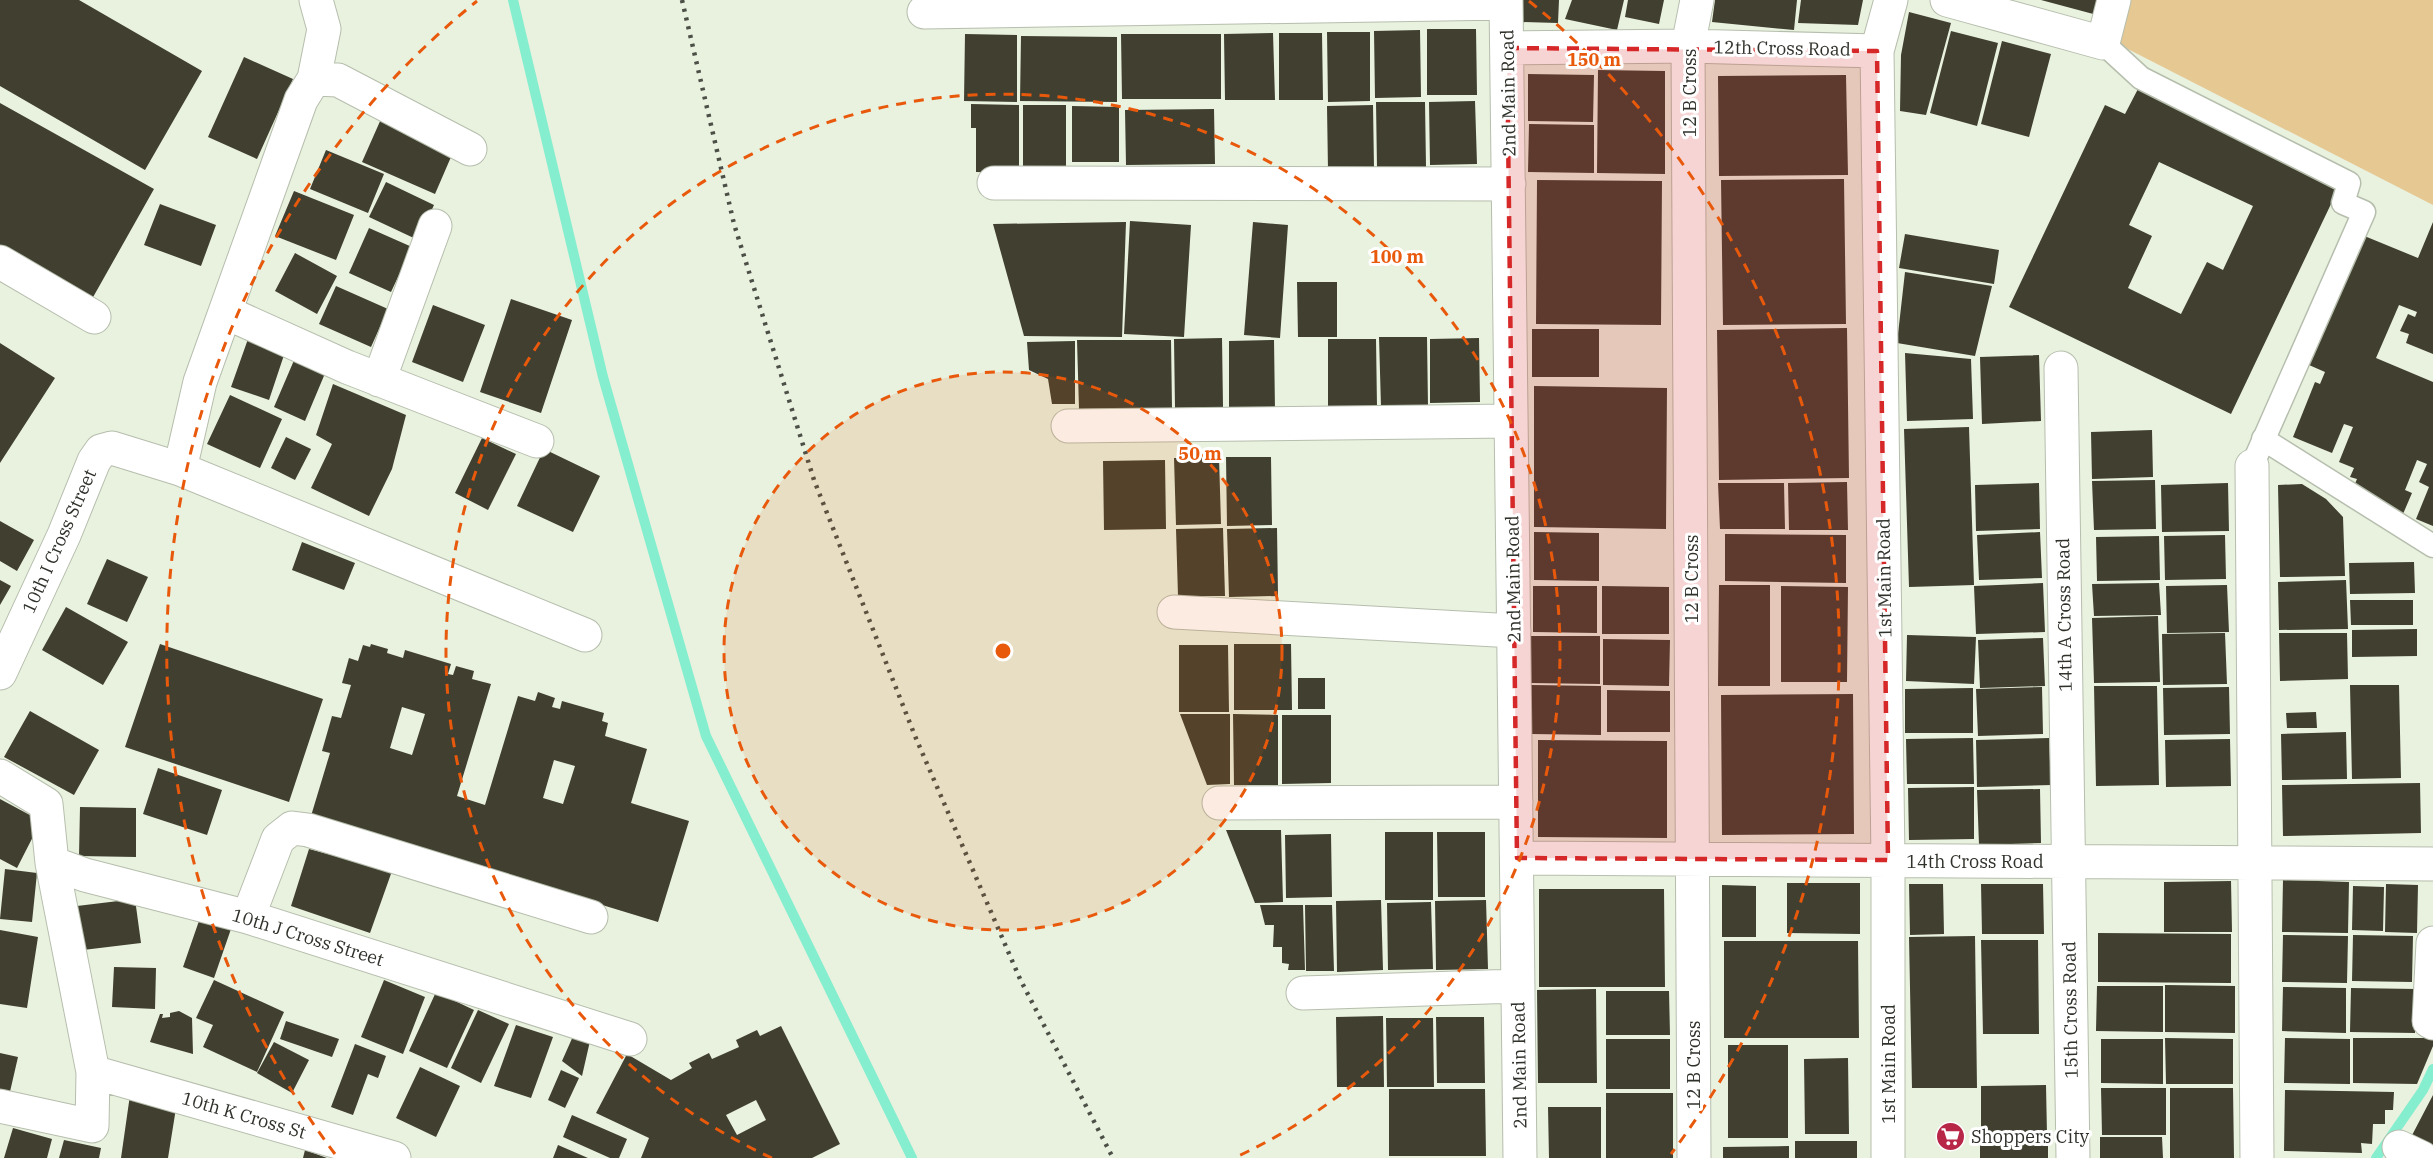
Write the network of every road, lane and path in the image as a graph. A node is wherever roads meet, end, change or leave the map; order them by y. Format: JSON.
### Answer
{"nodes":[{"id":1,"x":316,"y":0,"type":"edge"},
{"id":2,"x":1697,"y":0,"type":"edge"},
{"id":3,"x":1891,"y":0,"type":"edge"},
{"id":4,"x":1947,"y":0,"type":"edge"},
{"id":5,"x":2114,"y":0,"type":"edge"},
{"id":6,"x":1506,"y":2,"type":"edge"},
{"id":7,"x":1316,"y":3,"type":"edge"},
{"id":8,"x":1130,"y":4,"type":"edge"},
{"id":9,"x":924,"y":12,"type":"dead end"},
{"id":10,"x":2103,"y":43,"type":"junction"},
{"id":11,"x":1688,"y":46,"type":"junction"},
{"id":12,"x":1507,"y":48,"type":"junction"},
{"id":13,"x":1877,"y":51,"type":"junction"},
{"id":14,"x":314,"y":79,"type":"junction"},
{"id":15,"x":470,"y":149,"type":"dead end"},
{"id":16,"x":994,"y":183,"type":"dead end"},
{"id":17,"x":1509,"y":184,"type":"junction"},
{"id":18,"x":435,"y":226,"type":"dead end"},
{"id":19,"x":0,"y":262,"type":"edge"},
{"id":20,"x":225,"y":312,"type":"junction"},
{"id":21,"x":94,"y":317,"type":"dead end"},
{"id":22,"x":2061,"y":368,"type":"dead end"},
{"id":23,"x":379,"y":381,"type":"junction"},
{"id":24,"x":1511,"y":421,"type":"junction"},
{"id":25,"x":1068,"y":426,"type":"dead end"},
{"id":26,"x":537,"y":441,"type":"dead end"},
{"id":27,"x":2257,"y":452,"type":"junction"},
{"id":28,"x":180,"y":469,"type":"junction"},
{"id":29,"x":2433,"y":546,"type":"edge"},
{"id":30,"x":1174,"y":612,"type":"dead end"},
{"id":31,"x":1514,"y":631,"type":"junction"},
{"id":32,"x":585,"y":635,"type":"dead end"},
{"id":33,"x":0,"y":673,"type":"edge"},
{"id":34,"x":0,"y":776,"type":"edge"},
{"id":35,"x":1516,"y":802,"type":"junction"},
{"id":36,"x":1219,"y":803,"type":"dead end"},
{"id":37,"x":1517,"y":858,"type":"junction"},
{"id":38,"x":1692,"y":858,"type":"junction"},
{"id":39,"x":1888,"y":860,"type":"junction"},
{"id":40,"x":2067,"y":861,"type":"junction"},
{"id":41,"x":2254,"y":862,"type":"junction"},
{"id":42,"x":52,"y":863,"type":"junction"},
{"id":43,"x":2433,"y":864,"type":"edge"},
{"id":44,"x":248,"y":917,"type":"junction"},
{"id":45,"x":591,"y":917,"type":"dead end"},
{"id":46,"x":2433,"y":943,"type":"edge"},
{"id":47,"x":1518,"y":986,"type":"junction"},
{"id":48,"x":1303,"y":993,"type":"dead end"},
{"id":49,"x":2431,"y":1022,"type":"edge"},
{"id":50,"x":630,"y":1039,"type":"dead end"},
{"id":51,"x":93,"y":1072,"type":"junction"},
{"id":52,"x":0,"y":1106,"type":"edge"},
{"id":53,"x":394,"y":1158,"type":"edge"},
{"id":54,"x":1520,"y":1158,"type":"edge"},
{"id":55,"x":1694,"y":1158,"type":"edge"},
{"id":56,"x":1888,"y":1158,"type":"edge"},
{"id":57,"x":2073,"y":1158,"type":"edge"},
{"id":58,"x":2257,"y":1158,"type":"edge"}],
"edges":[{"from":1,"to":14,"type":"street"},
{"from":2,"to":11,"type":"street","name":"12 B Cross"},
{"from":3,"to":13,"type":"street","name":"1st Main Road"},
{"from":4,"to":10,"type":"street"},
{"from":5,"to":10,"type":"street"},
{"from":6,"to":7,"type":"street"},
{"from":6,"to":12,"type":"street","name":"2nd Main Road"},
{"from":7,"to":8,"type":"street"},
{"from":8,"to":9,"type":"street"},
{"from":10,"to":27,"type":"lane"},
{"from":11,"to":12,"type":"street","name":"12th Cross Road"},
{"from":11,"to":13,"type":"street","name":"12th Cross Road"},
{"from":11,"to":38,"type":"street","name":"12 B Cross"},
{"from":12,"to":17,"type":"street","name":"2nd Main Road"},
{"from":13,"to":39,"type":"street","name":"1st Main Road"},
{"from":14,"to":15,"type":"street"},
{"from":14,"to":20,"type":"street"},
{"from":16,"to":17,"type":"street"},
{"from":17,"to":24,"type":"street","name":"2nd Main Road"},
{"from":18,"to":23,"type":"street"},
{"from":19,"to":21,"type":"street"},
{"from":20,"to":23,"type":"street"},
{"from":20,"to":28,"type":"street"},
{"from":22,"to":40,"type":"street","name":"14th A Cross Road"},
{"from":23,"to":26,"type":"street"},
{"from":24,"to":25,"type":"street"},
{"from":24,"to":31,"type":"street","name":"2nd Main Road"},
{"from":27,"to":29,"type":"lane"},
{"from":27,"to":41,"type":"street"},
{"from":28,"to":32,"type":"street","name":"10th I Cross Street"},
{"from":28,"to":33,"type":"street","name":"10th I Cross Street"},
{"from":30,"to":31,"type":"street"},
{"from":31,"to":35,"type":"street","name":"2nd Main Road"},
{"from":34,"to":42,"type":"street"},
{"from":35,"to":36,"type":"street"},
{"from":35,"to":37,"type":"street","name":"2nd Main Road"},
{"from":37,"to":38,"type":"street","name":"14th Cross Road"},
{"from":37,"to":47,"type":"street","name":"2nd Main Road"},
{"from":38,"to":39,"type":"street","name":"14th Cross Road"},
{"from":38,"to":55,"type":"street","name":"12 B Cross"},
{"from":39,"to":40,"type":"street","name":"14th Cross Road"},
{"from":39,"to":56,"type":"street","name":"1st Main Road"},
{"from":40,"to":41,"type":"street","name":"14th Cross Road"},
{"from":40,"to":57,"type":"street","name":"15th Cross Road"},
{"from":41,"to":43,"type":"street","name":"14th Cross Road"},
{"from":41,"to":58,"type":"street"},
{"from":42,"to":44,"type":"street","name":"10th J Cross Street"},
{"from":42,"to":51,"type":"street"},
{"from":44,"to":45,"type":"street"},
{"from":44,"to":50,"type":"street","name":"10th J Cross Street"},
{"from":46,"to":49,"type":"street"},
{"from":47,"to":48,"type":"street"},
{"from":47,"to":54,"type":"street","name":"2nd Main Road"},
{"from":51,"to":52,"type":"street"},
{"from":51,"to":53,"type":"street","name":"10th K Cross St"}]}
